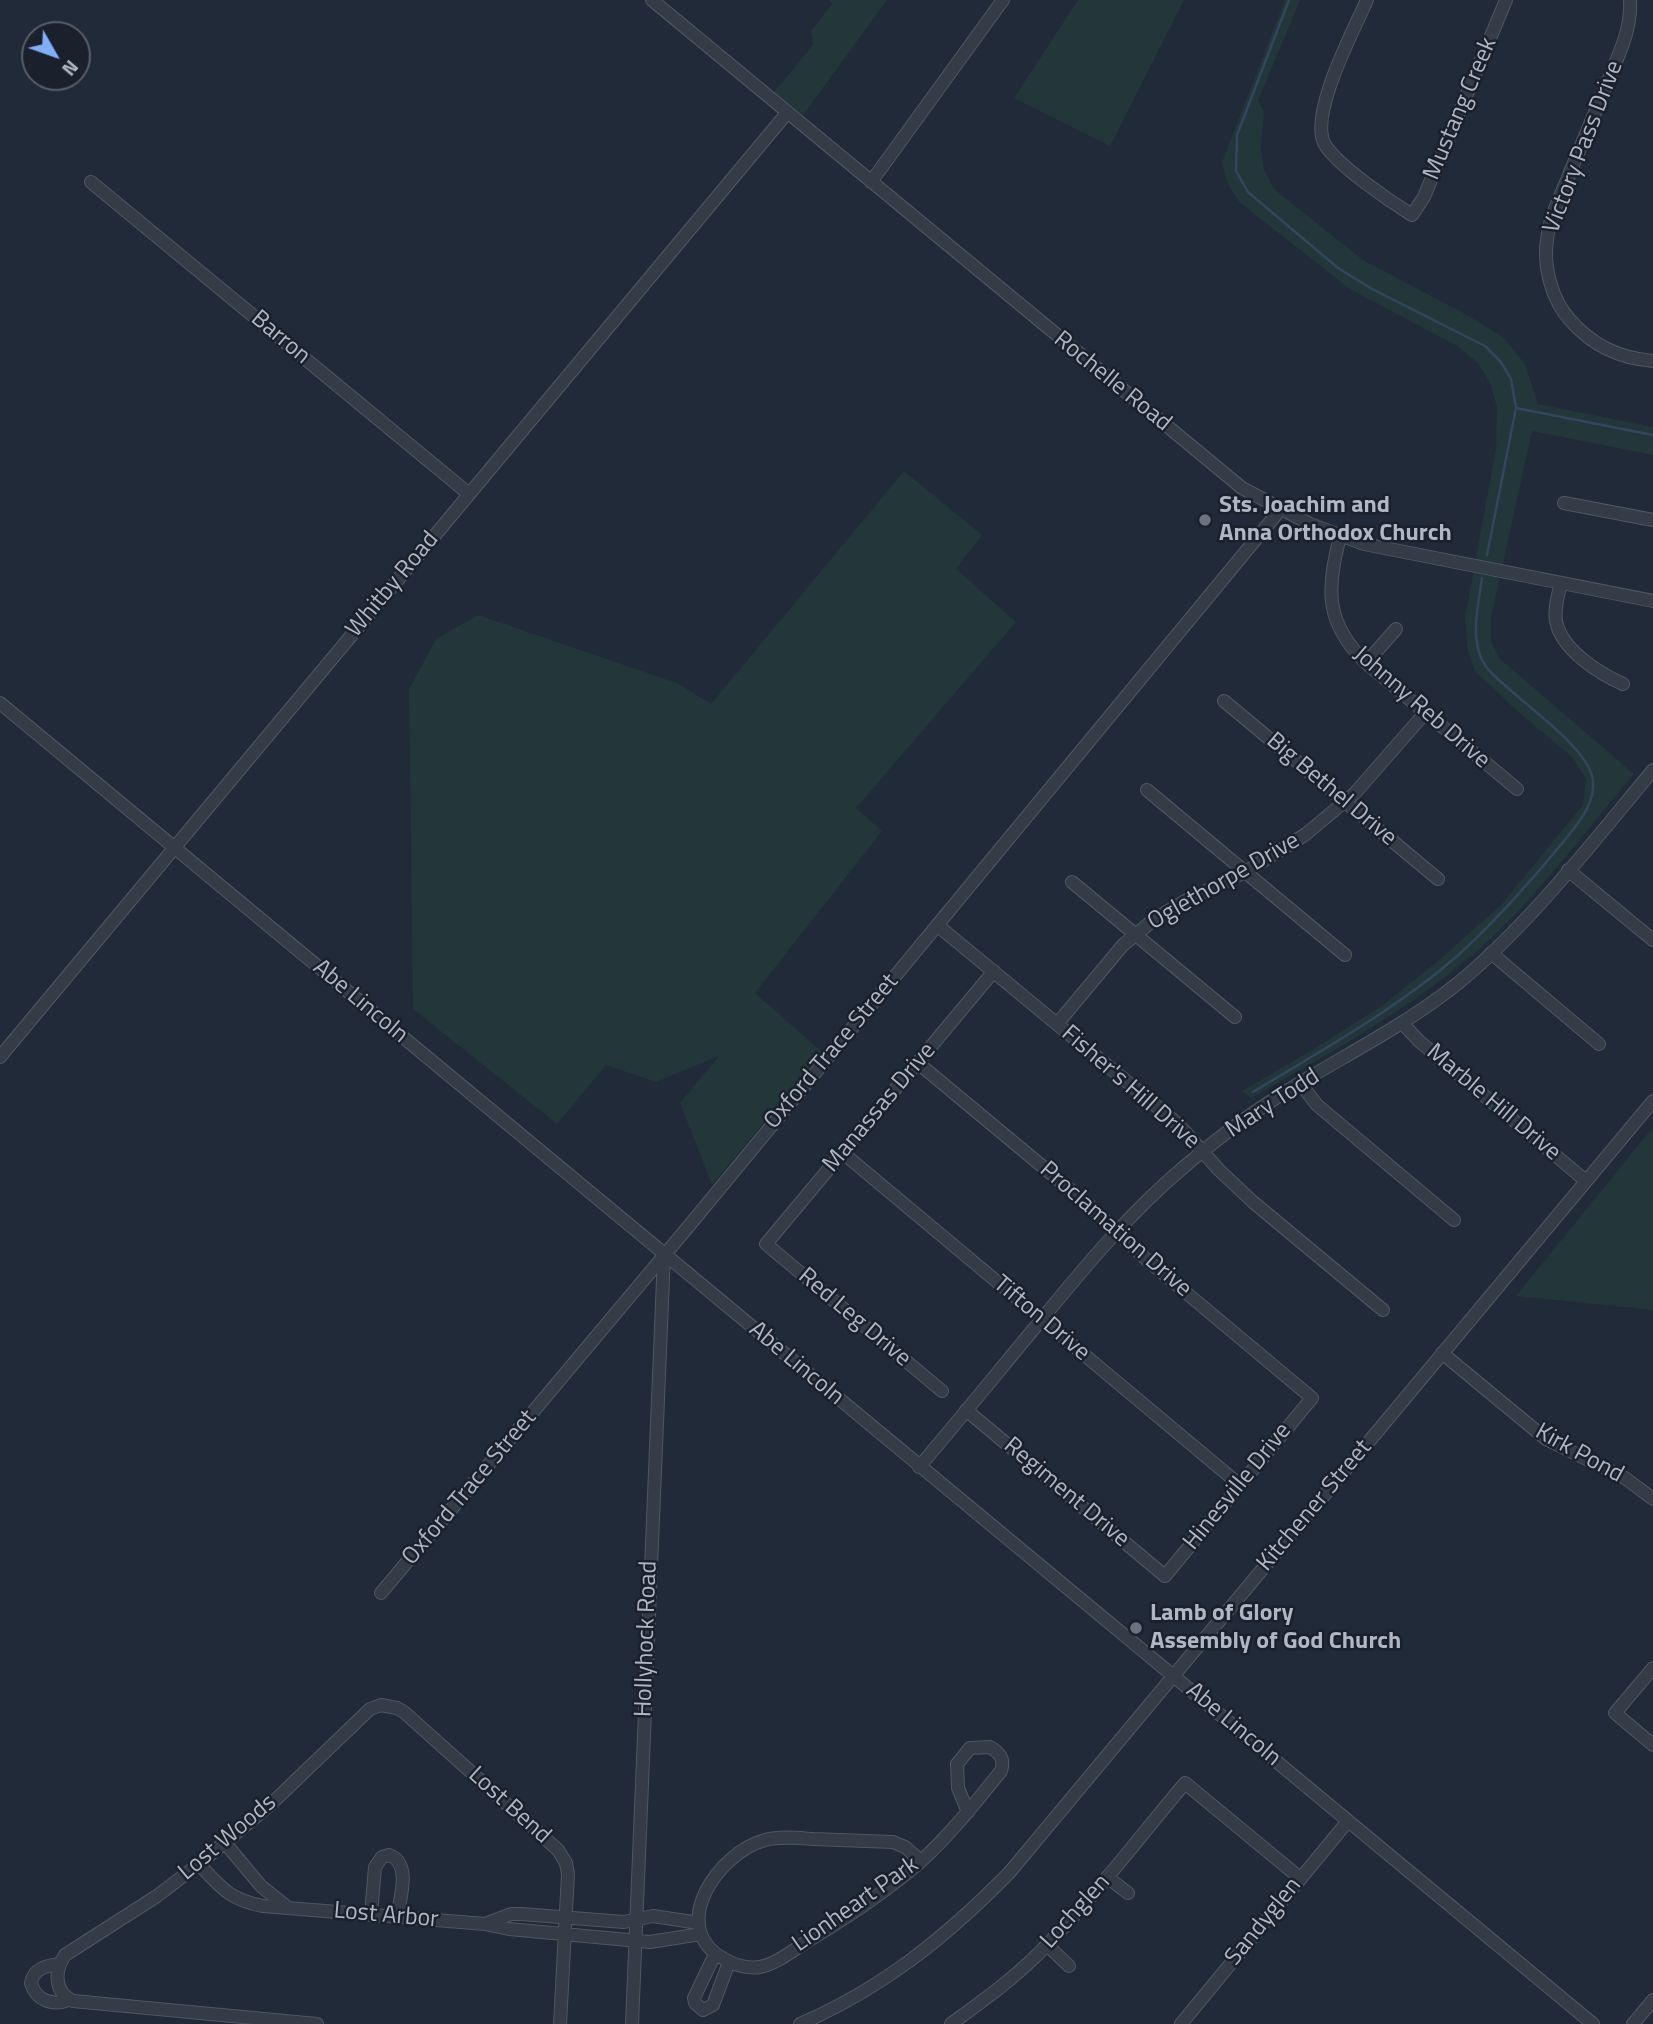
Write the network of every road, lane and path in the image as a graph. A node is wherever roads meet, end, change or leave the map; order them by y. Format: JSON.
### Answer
{"nodes":[{"id":1,"x":652,"y":0,"type":"edge"},
{"id":2,"x":1003,"y":0,"type":"edge"},
{"id":3,"x":1367,"y":0,"type":"edge"},
{"id":4,"x":1506,"y":0,"type":"edge"},
{"id":5,"x":1630,"y":0,"type":"edge"},
{"id":6,"x":787,"y":113,"type":"junction"},
{"id":7,"x":91,"y":182,"type":"dead end"},
{"id":8,"x":871,"y":182,"type":"junction"},
{"id":9,"x":1653,"y":361,"type":"edge"},
{"id":10,"x":469,"y":494,"type":"junction"},
{"id":11,"x":1564,"y":503,"type":"dead end"},
{"id":12,"x":1280,"y":510,"type":"junction"},
{"id":13,"x":1653,"y":520,"type":"edge"},
{"id":14,"x":1340,"y":537,"type":"junction"},
{"id":15,"x":1561,"y":583,"type":"junction"},
{"id":16,"x":1653,"y":601,"type":"edge"},
{"id":17,"x":1396,"y":629,"type":"dead end"},
{"id":18,"x":1366,"y":663,"type":"junction"},
{"id":19,"x":1623,"y":684,"type":"dead end"},
{"id":20,"x":1224,"y":701,"type":"dead end"},
{"id":21,"x":0,"y":703,"type":"edge"},
{"id":22,"x":1425,"y":713,"type":"junction"},
{"id":23,"x":1653,"y":770,"type":"edge"},
{"id":24,"x":1643,"y":783,"type":"junction"},
{"id":25,"x":1517,"y":789,"type":"dead end"},
{"id":26,"x":1147,"y":790,"type":"dead end"},
{"id":27,"x":1653,"y":791,"type":"edge"},
{"id":28,"x":1346,"y":802,"type":"junction"},
{"id":29,"x":175,"y":848,"type":"junction"},
{"id":30,"x":1568,"y":870,"type":"junction"},
{"id":31,"x":1247,"y":872,"type":"junction"},
{"id":32,"x":1438,"y":879,"type":"dead end"},
{"id":33,"x":1072,"y":882,"type":"dead end"},
{"id":34,"x":937,"y":925,"type":"junction"},
{"id":35,"x":1135,"y":935,"type":"junction"},
{"id":36,"x":1653,"y":940,"type":"edge"},
{"id":37,"x":1491,"y":953,"type":"junction"},
{"id":38,"x":1345,"y":955,"type":"dead end"},
{"id":39,"x":994,"y":971,"type":"junction"},
{"id":40,"x":1235,"y":1017,"type":"dead end"},
{"id":41,"x":1402,"y":1023,"type":"junction"},
{"id":42,"x":1057,"y":1024,"type":"junction"},
{"id":43,"x":1599,"y":1044,"type":"dead end"},
{"id":44,"x":0,"y":1057,"type":"edge"},
{"id":45,"x":918,"y":1063,"type":"junction"},
{"id":46,"x":1300,"y":1083,"type":"junction"},
{"id":47,"x":1653,"y":1101,"type":"edge"},
{"id":48,"x":1203,"y":1152,"type":"junction"},
{"id":49,"x":843,"y":1153,"type":"junction"},
{"id":50,"x":1587,"y":1181,"type":"junction"},
{"id":51,"x":1454,"y":1220,"type":"dead end"},
{"id":52,"x":1117,"y":1231,"type":"junction"},
{"id":53,"x":766,"y":1244,"type":"joint"},
{"id":54,"x":664,"y":1254,"type":"junction"},
{"id":55,"x":1383,"y":1310,"type":"dead end"},
{"id":56,"x":1041,"y":1320,"type":"junction"},
{"id":57,"x":1442,"y":1353,"type":"junction"},
{"id":58,"x":942,"y":1391,"type":"dead end"},
{"id":59,"x":1312,"y":1398,"type":"joint"},
{"id":60,"x":966,"y":1410,"type":"junction"},
{"id":61,"x":919,"y":1467,"type":"junction"},
{"id":62,"x":1240,"y":1485,"type":"junction"},
{"id":63,"x":1653,"y":1499,"type":"edge"},
{"id":64,"x":1165,"y":1576,"type":"joint"},
{"id":65,"x":381,"y":1592,"type":"dead end"},
{"id":66,"x":1653,"y":1668,"type":"edge"},
{"id":67,"x":1174,"y":1676,"type":"junction"},
{"id":68,"x":389,"y":1706,"type":"joint"},
{"id":69,"x":1653,"y":1745,"type":"edge"},
{"id":70,"x":968,"y":1812,"type":"junction"},
{"id":71,"x":1349,"y":1821,"type":"junction"},
{"id":72,"x":225,"y":1843,"type":"junction"},
{"id":73,"x":921,"y":1861,"type":"junction"},
{"id":74,"x":200,"y":1864,"type":"junction"},
{"id":75,"x":1107,"y":1877,"type":"junction"},
{"id":76,"x":1300,"y":1878,"type":"junction"},
{"id":77,"x":1128,"y":1893,"type":"dead end"},
{"id":78,"x":288,"y":1907,"type":"junction"},
{"id":79,"x":371,"y":1914,"type":"junction"},
{"id":80,"x":566,"y":1916,"type":"junction"},
{"id":81,"x":397,"y":1917,"type":"junction"},
{"id":82,"x":636,"y":1919,"type":"junction"},
{"id":83,"x":676,"y":1921,"type":"junction"},
{"id":84,"x":485,"y":1924,"type":"junction"},
{"id":85,"x":700,"y":1929,"type":"junction"},
{"id":86,"x":565,"y":1933,"type":"junction"},
{"id":87,"x":635,"y":1939,"type":"junction"},
{"id":88,"x":676,"y":1939,"type":"junction"},
{"id":89,"x":1047,"y":1945,"type":"junction"},
{"id":90,"x":715,"y":1954,"type":"junction"},
{"id":91,"x":729,"y":1962,"type":"junction"},
{"id":92,"x":59,"y":1964,"type":"junction"},
{"id":93,"x":1069,"y":1966,"type":"dead end"},
{"id":94,"x":702,"y":1980,"type":"junction"},
{"id":95,"x":719,"y":1988,"type":"junction"},
{"id":96,"x":69,"y":2000,"type":"junction"},
{"id":97,"x":1653,"y":2000,"type":"edge"},
{"id":98,"x":317,"y":2024,"type":"edge"},
{"id":99,"x":560,"y":2024,"type":"edge"},
{"id":100,"x":632,"y":2024,"type":"edge"},
{"id":101,"x":800,"y":2024,"type":"edge"},
{"id":102,"x":951,"y":2024,"type":"edge"},
{"id":103,"x":1181,"y":2024,"type":"edge"},
{"id":104,"x":1593,"y":2024,"type":"edge"},
{"id":105,"x":1633,"y":2024,"type":"edge"}],
"edges":[{"from":1,"to":6,"type":"street","name":"Rochelle Road"},
{"from":2,"to":8,"type":"street"},
{"from":3,"to":4,"type":"street","name":"Mustang Creek"},
{"from":5,"to":9,"type":"street","name":"Victory Pass Drive"},
{"from":6,"to":8,"type":"street","name":"Rochelle Road"},
{"from":6,"to":10,"type":"street","name":"Whitby Road"},
{"from":7,"to":10,"type":"street","name":"Barron"},
{"from":8,"to":12,"type":"street","name":"Rochelle Road"},
{"from":10,"to":29,"type":"street","name":"Whitby Road"},
{"from":11,"to":13,"type":"street"},
{"from":12,"to":14,"type":"street","name":"Rochelle Road"},
{"from":12,"to":34,"type":"street","name":"Oxford Trace Street"},
{"from":14,"to":15,"type":"street","name":"Rochelle Road"},
{"from":14,"to":18,"type":"street","name":"Johnny Reb Drive"},
{"from":15,"to":16,"type":"street","name":"Rochelle Road"},
{"from":15,"to":19,"type":"street"},
{"from":17,"to":18,"type":"street"},
{"from":18,"to":22,"type":"street","name":"Johnny Reb Drive"},
{"from":20,"to":28,"type":"street","name":"Big Bethel Drive"},
{"from":21,"to":29,"type":"street","name":"Abe Lincoln"},
{"from":22,"to":25,"type":"street","name":"Johnny Reb Drive"},
{"from":22,"to":28,"type":"street","name":"Oglethorpe Drive"},
{"from":23,"to":24,"type":"street","name":"Mary Todd"},
{"from":24,"to":27,"type":"street"},
{"from":24,"to":30,"type":"street","name":"Mary Todd"},
{"from":26,"to":31,"type":"street"},
{"from":28,"to":31,"type":"street","name":"Oglethorpe Drive"},
{"from":28,"to":32,"type":"street","name":"Big Bethel Drive"},
{"from":29,"to":44,"type":"street","name":"Whitby Road"},
{"from":29,"to":54,"type":"street","name":"Abe Lincoln"},
{"from":30,"to":36,"type":"street"},
{"from":30,"to":37,"type":"street","name":"Mary Todd"},
{"from":31,"to":35,"type":"street","name":"Oglethorpe Drive"},
{"from":31,"to":38,"type":"street"},
{"from":33,"to":35,"type":"street"},
{"from":34,"to":39,"type":"street","name":"Fisher's Hill Drive"},
{"from":34,"to":54,"type":"street","name":"Oxford Trace Street"},
{"from":35,"to":40,"type":"street"},
{"from":35,"to":42,"type":"street","name":"Oglethorpe Drive"},
{"from":37,"to":41,"type":"street","name":"Mary Todd"},
{"from":37,"to":43,"type":"street"},
{"from":39,"to":42,"type":"street","name":"Fisher's Hill Drive"},
{"from":39,"to":45,"type":"street","name":"Manassas Drive"},
{"from":41,"to":46,"type":"street","name":"Mary Todd"},
{"from":41,"to":50,"type":"street","name":"Marble Hill Drive"},
{"from":42,"to":48,"type":"street","name":"Fisher's Hill Drive"},
{"from":45,"to":49,"type":"street","name":"Manassas Drive"},
{"from":45,"to":52,"type":"street","name":"Proclamation Drive"},
{"from":46,"to":48,"type":"street","name":"Mary Todd"},
{"from":46,"to":51,"type":"street"},
{"from":47,"to":50,"type":"street","name":"Kitchener Street"},
{"from":48,"to":52,"type":"street","name":"Mary Todd"},
{"from":48,"to":55,"type":"street","name":"Fisher's Hill Drive"},
{"from":49,"to":53,"type":"street","name":"Manassas Drive"},
{"from":49,"to":56,"type":"street","name":"Tifton Drive"},
{"from":50,"to":57,"type":"street","name":"Kitchener Street"},
{"from":52,"to":56,"type":"street","name":"Mary Todd"},
{"from":52,"to":59,"type":"street","name":"Proclamation Drive"},
{"from":53,"to":58,"type":"street","name":"Red Leg Drive"},
{"from":54,"to":61,"type":"street","name":"Abe Lincoln"},
{"from":54,"to":65,"type":"street","name":"Oxford Trace Street"},
{"from":54,"to":82,"type":"street","name":"Hollyhock Road"},
{"from":56,"to":60,"type":"street","name":"Mary Todd"},
{"from":56,"to":62,"type":"street","name":"Tifton Drive"},
{"from":57,"to":63,"type":"street","name":"Kirk Pond"},
{"from":57,"to":67,"type":"street","name":"Kitchener Street"},
{"from":59,"to":62,"type":"street","name":"Hinesville Drive"},
{"from":60,"to":61,"type":"street","name":"Mary Todd"},
{"from":60,"to":64,"type":"street","name":"Regiment Drive"},
{"from":61,"to":67,"type":"street","name":"Abe Lincoln"},
{"from":62,"to":64,"type":"street","name":"Hinesville Drive"},
{"from":66,"to":69,"type":"street"},
{"from":67,"to":71,"type":"street","name":"Abe Lincoln"},
{"from":67,"to":101,"type":"street","name":"Kitchener Street"},
{"from":68,"to":72,"type":"street","name":"Lost Woods"},
{"from":68,"to":80,"type":"street","name":"Lost Bend"},
{"from":70,"to":70,"type":"street","name":"Lionheart Park"},
{"from":70,"to":73,"type":"street","name":"Lionheart Park"},
{"from":71,"to":76,"type":"street","name":"Sandyglen"},
{"from":71,"to":104,"type":"street","name":"Abe Lincoln"},
{"from":72,"to":74,"type":"street","name":"Lost Woods"},
{"from":72,"to":78,"type":"street"},
{"from":73,"to":85,"type":"street"},
{"from":73,"to":91,"type":"street","name":"Lionheart Park"},
{"from":74,"to":78,"type":"street","name":"Lost Arbor"},
{"from":74,"to":92,"type":"street","name":"Lost Woods"},
{"from":75,"to":76,"type":"street","name":"Lochglen"},
{"from":75,"to":77,"type":"street"},
{"from":75,"to":89,"type":"street","name":"Lochglen"},
{"from":76,"to":103,"type":"street","name":"Sandyglen"},
{"from":78,"to":79,"type":"street","name":"Lost Arbor"},
{"from":79,"to":81,"type":"street","name":"Lost Arbor"},
{"from":79,"to":81,"type":"street"},
{"from":80,"to":82,"type":"street","name":"Lost Arbor"},
{"from":80,"to":84,"type":"street","name":"Lost Arbor"},
{"from":80,"to":86,"type":"street","name":"Lost Bend"},
{"from":81,"to":84,"type":"street","name":"Lost Arbor"},
{"from":82,"to":83,"type":"street","name":"Lost Arbor"},
{"from":82,"to":87,"type":"street","name":"Hollyhock Road"},
{"from":83,"to":85,"type":"street","name":"Lost Arbor"},
{"from":83,"to":88,"type":"street"},
{"from":84,"to":86,"type":"street","name":"Lost Arbor"},
{"from":85,"to":88,"type":"street","name":"Lost Arbor"},
{"from":85,"to":90,"type":"street","name":"Lionheart Park"},
{"from":86,"to":87,"type":"street","name":"Lost Arbor"},
{"from":86,"to":99,"type":"street","name":"Lost Bend"},
{"from":87,"to":88,"type":"street","name":"Lost Arbor"},
{"from":87,"to":100,"type":"street","name":"Hollyhock Road"},
{"from":89,"to":93,"type":"street"},
{"from":89,"to":102,"type":"street","name":"Lochglen"},
{"from":90,"to":91,"type":"street","name":"Lionheart Park"},
{"from":90,"to":94,"type":"street"},
{"from":91,"to":95,"type":"street"},
{"from":92,"to":96,"type":"street"},
{"from":92,"to":96,"type":"street","name":"Lost Woods"},
{"from":94,"to":95,"type":"street"},
{"from":94,"to":95,"type":"street"},
{"from":96,"to":98,"type":"street"},
{"from":97,"to":105,"type":"street"}]}
